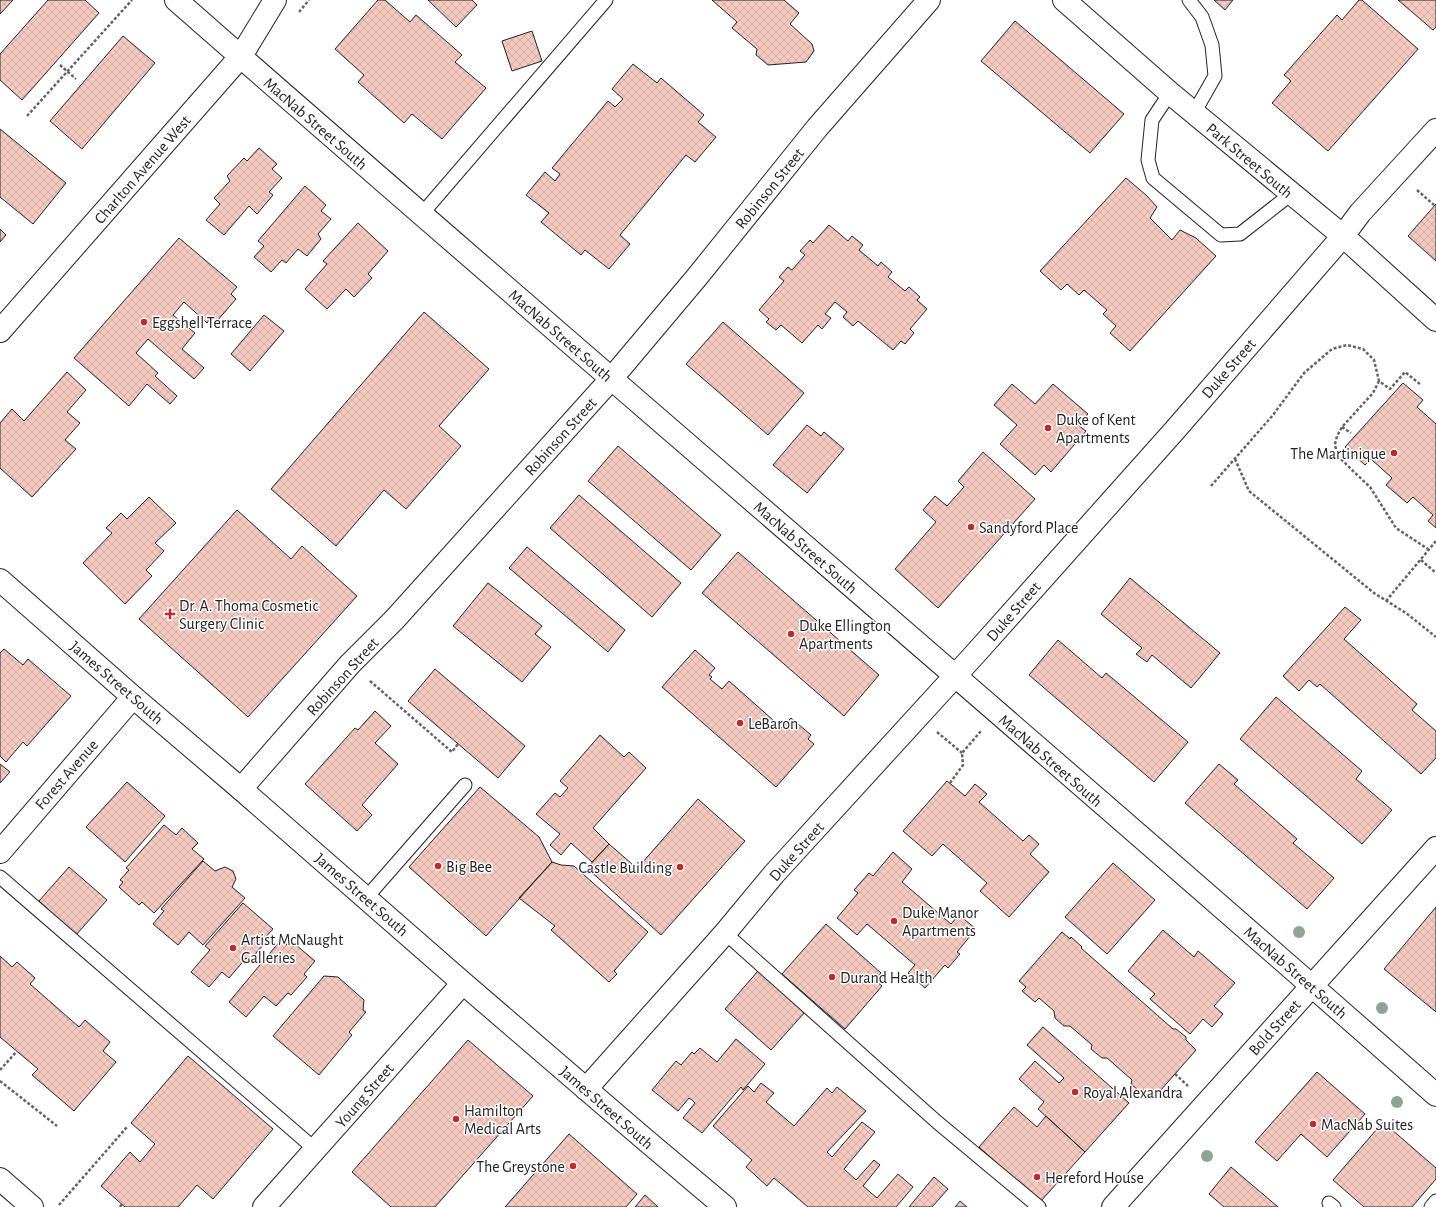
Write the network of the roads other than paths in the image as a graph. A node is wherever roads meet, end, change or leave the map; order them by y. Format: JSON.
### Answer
{"nodes":[{"id":1,"x":176,"y":0,"type":"edge"},
{"id":2,"x":274,"y":0,"type":"edge"},
{"id":3,"x":606,"y":0,"type":"edge"},
{"id":4,"x":929,"y":0,"type":"edge"},
{"id":5,"x":1064,"y":0,"type":"edge"},
{"id":6,"x":1189,"y":0,"type":"edge"},
{"id":7,"x":241,"y":56,"type":"junction"},
{"id":8,"x":1170,"y":93,"type":"junction"},
{"id":9,"x":1194,"y":113,"type":"junction"},
{"id":10,"x":1436,"y":130,"type":"edge"},
{"id":11,"x":1291,"y":194,"type":"junction"},
{"id":12,"x":421,"y":215,"type":"junction"},
{"id":13,"x":1343,"y":236,"type":"junction"},
{"id":14,"x":1436,"y":320,"type":"edge"},
{"id":15,"x":0,"y":331,"type":"edge"},
{"id":16,"x":612,"y":378,"type":"junction"},
{"id":17,"x":0,"y":580,"type":"edge"},
{"id":18,"x":954,"y":676,"type":"junction"},
{"id":19,"x":133,"y":697,"type":"junction"},
{"id":20,"x":465,"y":785,"type":"dead end"},
{"id":21,"x":241,"y":789,"type":"junction"},
{"id":22,"x":1436,"y":848,"type":"edge"},
{"id":23,"x":0,"y":852,"type":"edge"},
{"id":24,"x":0,"y":877,"type":"edge"},
{"id":25,"x":366,"y":898,"type":"junction"},
{"id":26,"x":724,"y":933,"type":"junction"},
{"id":27,"x":462,"y":983,"type":"junction"},
{"id":28,"x":1312,"y":985,"type":"junction"},
{"id":29,"x":586,"y":1089,"type":"junction"},
{"id":30,"x":1436,"y":1095,"type":"edge"},
{"id":31,"x":316,"y":1150,"type":"junction"},
{"id":32,"x":0,"y":1179,"type":"edge"},
{"id":33,"x":1436,"y":1201,"type":"edge"},
{"id":34,"x":32,"y":1207,"type":"edge"},
{"id":35,"x":264,"y":1207,"type":"edge"},
{"id":36,"x":725,"y":1207,"type":"edge"},
{"id":37,"x":1039,"y":1207,"type":"edge"},
{"id":38,"x":1113,"y":1207,"type":"edge"},
{"id":39,"x":1431,"y":1207,"type":"edge"}],
"edges":[{"from":1,"to":7,"type":"street","name":"MacNab Street South"},
{"from":2,"to":7,"type":"street","name":"Charlton Avenue West"},
{"from":3,"to":12,"type":"lane"},
{"from":4,"to":16,"type":"street","name":"Robinson Street"},
{"from":5,"to":8,"type":"street","name":"Park Street South"},
{"from":6,"to":9,"type":"lane"},
{"from":7,"to":12,"type":"street","name":"MacNab Street South"},
{"from":7,"to":15,"type":"street","name":"Charlton Avenue West"},
{"from":8,"to":9,"type":"street","name":"Park Street South"},
{"from":8,"to":11,"type":"lane"},
{"from":9,"to":11,"type":"street","name":"Park Street South"},
{"from":10,"to":13,"type":"street","name":"Duke Street"},
{"from":11,"to":13,"type":"street","name":"Park Street South"},
{"from":12,"to":16,"type":"street","name":"MacNab Street South"},
{"from":13,"to":14,"type":"street","name":"Park Street South"},
{"from":13,"to":18,"type":"street","name":"Duke Street"},
{"from":16,"to":18,"type":"street","name":"MacNab Street South"},
{"from":16,"to":21,"type":"street","name":"Robinson Street"},
{"from":17,"to":19,"type":"street","name":"James Street South"},
{"from":18,"to":26,"type":"street","name":"Duke Street"},
{"from":18,"to":28,"type":"street","name":"MacNab Street South"},
{"from":19,"to":21,"type":"street","name":"James Street South"},
{"from":19,"to":23,"type":"street","name":"Forest Avenue"},
{"from":20,"to":25,"type":"lane"},
{"from":21,"to":25,"type":"street","name":"James Street South"},
{"from":22,"to":28,"type":"street","name":"Bold Street"},
{"from":24,"to":31,"type":"lane"},
{"from":25,"to":27,"type":"street","name":"James Street South"},
{"from":26,"to":29,"type":"street","name":"Duke Street"},
{"from":26,"to":37,"type":"lane"},
{"from":27,"to":29,"type":"street","name":"James Street South"},
{"from":27,"to":31,"type":"street","name":"Young Street"},
{"from":28,"to":30,"type":"street","name":"MacNab Street South"},
{"from":28,"to":38,"type":"street","name":"Bold Street"},
{"from":29,"to":36,"type":"street","name":"James Street South"},
{"from":31,"to":35,"type":"street","name":"Young Street"},
{"from":32,"to":34,"type":"street"},
{"from":33,"to":39,"type":"lane"}]}
